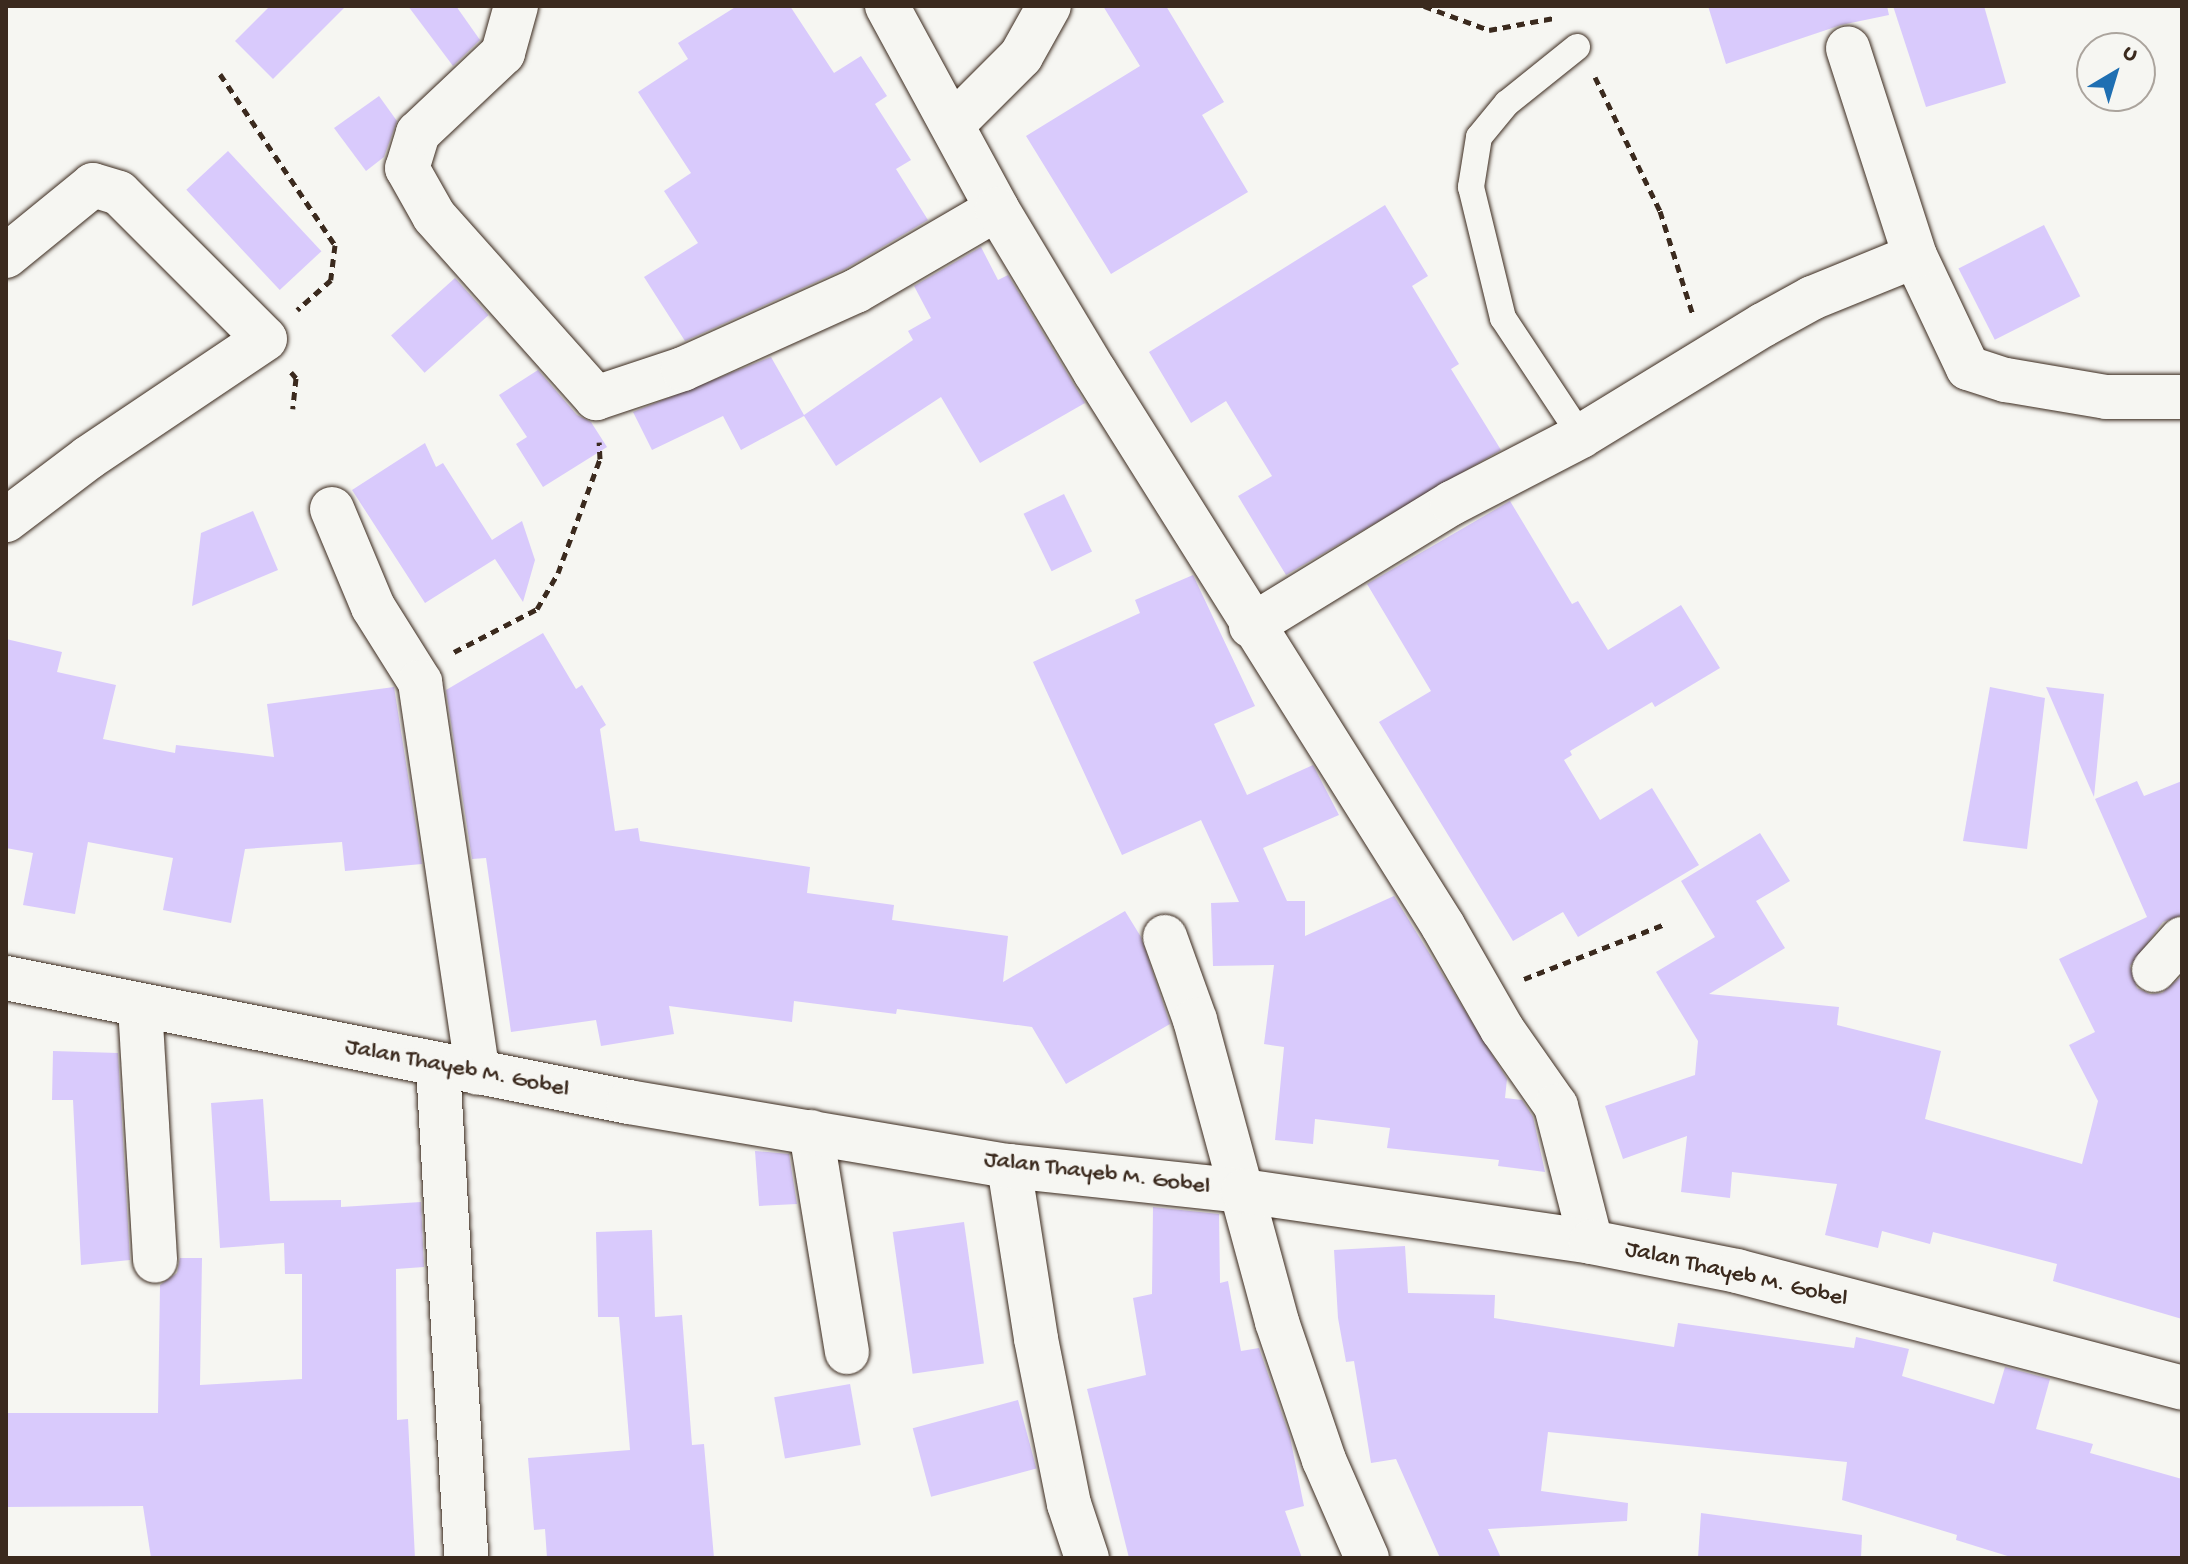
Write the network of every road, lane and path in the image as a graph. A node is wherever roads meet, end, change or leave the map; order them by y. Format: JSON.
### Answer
{"nodes":[{"id":1,"x":516,"y":6,"type":"edge"},
{"id":2,"x":887,"y":6,"type":"edge"},
{"id":3,"x":1049,"y":6,"type":"edge"},
{"id":4,"x":1424,"y":6,"type":"edge"},
{"id":5,"x":1577,"y":47,"type":"junction"},
{"id":6,"x":1848,"y":49,"type":"dead end"},
{"id":7,"x":220,"y":74,"type":"dead end"},
{"id":8,"x":954,"y":123,"type":"junction"},
{"id":9,"x":997,"y":209,"type":"junction"},
{"id":10,"x":6,"y":256,"type":"edge"},
{"id":11,"x":1915,"y":256,"type":"junction"},
{"id":12,"x":265,"y":339,"type":"junction"},
{"id":13,"x":1707,"y":360,"type":"junction"},
{"id":14,"x":2182,"y":397,"type":"edge"},
{"id":15,"x":596,"y":398,"type":"junction"},
{"id":16,"x":293,"y":409,"type":"dead end"},
{"id":17,"x":1581,"y":436,"type":"junction"},
{"id":18,"x":332,"y":509,"type":"dead end"},
{"id":19,"x":6,"y":520,"type":"edge"},
{"id":20,"x":1251,"y":626,"type":"junction"},
{"id":21,"x":420,"y":682,"type":"junction"},
{"id":22,"x":1665,"y":924,"type":"dead end"},
{"id":23,"x":1165,"y":937,"type":"dead end"},
{"id":24,"x":6,"y":978,"type":"edge"},
{"id":25,"x":1482,"y":995,"type":"junction"},
{"id":26,"x":140,"y":1006,"type":"junction"},
{"id":27,"x":458,"y":1069,"type":"junction"},
{"id":28,"x":811,"y":1132,"type":"junction"},
{"id":29,"x":1009,"y":1166,"type":"junction"},
{"id":30,"x":1243,"y":1191,"type":"junction"},
{"id":31,"x":1591,"y":1242,"type":"junction"},
{"id":32,"x":155,"y":1261,"type":"dead end"},
{"id":33,"x":847,"y":1352,"type":"dead end"},
{"id":34,"x":2182,"y":1388,"type":"edge"},
{"id":35,"x":466,"y":1558,"type":"edge"},
{"id":36,"x":1087,"y":1558,"type":"edge"},
{"id":37,"x":1367,"y":1558,"type":"edge"}],
"edges":[{"from":1,"to":15,"type":"street"},
{"from":2,"to":8,"type":"street"},
{"from":3,"to":8,"type":"street"},
{"from":4,"to":5,"type":"path"},
{"from":5,"to":13,"type":"path"},
{"from":5,"to":17,"type":"lane"},
{"from":6,"to":11,"type":"street"},
{"from":7,"to":12,"type":"path"},
{"from":8,"to":9,"type":"street"},
{"from":9,"to":15,"type":"street"},
{"from":9,"to":20,"type":"street"},
{"from":10,"to":12,"type":"street"},
{"from":11,"to":13,"type":"street"},
{"from":11,"to":14,"type":"street"},
{"from":12,"to":16,"type":"path"},
{"from":12,"to":19,"type":"street"},
{"from":13,"to":17,"type":"street"},
{"from":15,"to":21,"type":"path"},
{"from":17,"to":20,"type":"street"},
{"from":18,"to":21,"type":"street"},
{"from":20,"to":25,"type":"street"},
{"from":21,"to":27,"type":"street"},
{"from":22,"to":25,"type":"path"},
{"from":23,"to":30,"type":"street"},
{"from":24,"to":26,"type":"street","name":"Jalan Thayeb M. Gobel"},
{"from":25,"to":31,"type":"street"},
{"from":26,"to":27,"type":"street","name":"Jalan Thayeb M. Gobel"},
{"from":26,"to":32,"type":"street"},
{"from":27,"to":28,"type":"street","name":"Jalan Thayeb M. Gobel"},
{"from":27,"to":35,"type":"street"},
{"from":28,"to":29,"type":"street","name":"Jalan Thayeb M. Gobel"},
{"from":28,"to":33,"type":"street"},
{"from":29,"to":30,"type":"street","name":"Jalan Thayeb M. Gobel"},
{"from":29,"to":36,"type":"street"},
{"from":30,"to":31,"type":"street","name":"Jalan Thayeb M. Gobel"},
{"from":30,"to":37,"type":"street"},
{"from":31,"to":34,"type":"street","name":"Jalan Thayeb M. Gobel"}]}
